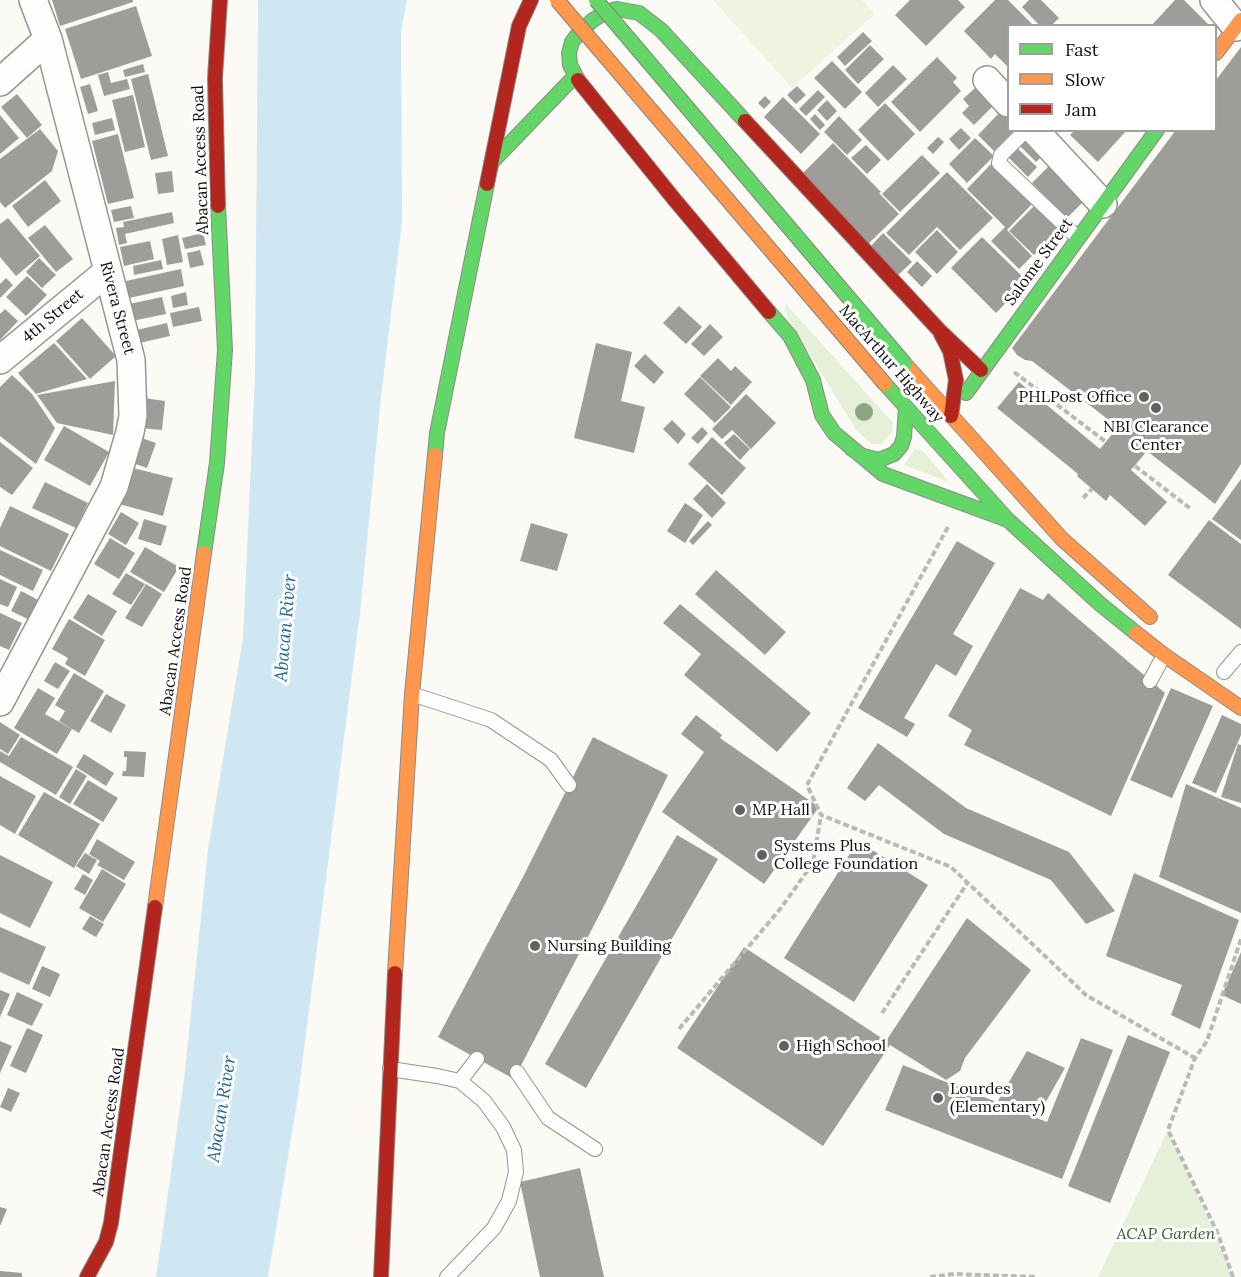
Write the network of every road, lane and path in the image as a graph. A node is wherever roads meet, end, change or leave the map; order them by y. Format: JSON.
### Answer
{"nodes":[{"id":1,"x":33,"y":0,"type":"edge"},
{"id":2,"x":220,"y":0,"type":"edge"},
{"id":3,"x":531,"y":0,"type":"edge"},
{"id":4,"x":557,"y":0,"type":"edge"},
{"id":5,"x":596,"y":0,"type":"edge"},
{"id":6,"x":1214,"y":0,"type":"edge"},
{"id":7,"x":614,"y":4,"type":"edge"},
{"id":8,"x":1239,"y":24,"type":"edge"},
{"id":9,"x":48,"y":39,"type":"junction"},
{"id":10,"x":1217,"y":51,"type":"edge"},
{"id":11,"x":575,"y":76,"type":"junction"},
{"id":12,"x":987,"y":80,"type":"dead end"},
{"id":13,"x":0,"y":82,"type":"edge"},
{"id":14,"x":1007,"y":102,"type":"edge"},
{"id":15,"x":1024,"y":132,"type":"edge"},
{"id":16,"x":1036,"y":132,"type":"edge"},
{"id":17,"x":1156,"y":132,"type":"edge"},
{"id":18,"x":491,"y":163,"type":"junction"},
{"id":19,"x":1103,"y":204,"type":"junction"},
{"id":20,"x":1078,"y":238,"type":"junction"},
{"id":21,"x":107,"y":272,"type":"junction"},
{"id":22,"x":939,"y":330,"type":"junction"},
{"id":23,"x":992,"y":355,"type":"junction"},
{"id":24,"x":0,"y":360,"type":"edge"},
{"id":25,"x":981,"y":369,"type":"junction"},
{"id":26,"x":906,"y":407,"type":"junction"},
{"id":27,"x":951,"y":416,"type":"junction"},
{"id":28,"x":1106,"y":442,"type":"dead end"},
{"id":29,"x":848,"y":446,"type":"junction"},
{"id":30,"x":1135,"y":466,"type":"dead end"},
{"id":31,"x":1092,"y":489,"type":"dead end"},
{"id":32,"x":1083,"y":498,"type":"dead end"},
{"id":33,"x":962,"y":501,"type":"junction"},
{"id":34,"x":1191,"y":509,"type":"dead end"},
{"id":35,"x":1008,"y":520,"type":"junction"},
{"id":36,"x":1158,"y":624,"type":"dead end"},
{"id":37,"x":1241,"y":652,"type":"edge"},
{"id":38,"x":1164,"y":656,"type":"junction"},
{"id":39,"x":1223,"y":672,"type":"dead end"},
{"id":40,"x":1150,"y":681,"type":"dead end"},
{"id":41,"x":412,"y":694,"type":"junction"},
{"id":42,"x":0,"y":702,"type":"edge"},
{"id":43,"x":1241,"y":708,"type":"edge"},
{"id":44,"x":569,"y":786,"type":"dead end"},
{"id":45,"x":821,"y":815,"type":"junction"},
{"id":46,"x":968,"y":882,"type":"junction"},
{"id":47,"x":1241,"y":939,"type":"edge"},
{"id":48,"x":882,"y":1013,"type":"dead end"},
{"id":49,"x":679,"y":1029,"type":"dead end"},
{"id":50,"x":1195,"y":1058,"type":"junction"},
{"id":51,"x":477,"y":1059,"type":"dead end"},
{"id":52,"x":390,"y":1069,"type":"junction"},
{"id":53,"x":517,"y":1072,"type":"dead end"},
{"id":54,"x":460,"y":1082,"type":"junction"},
{"id":55,"x":595,"y":1149,"type":"dead end"},
{"id":56,"x":87,"y":1277,"type":"edge"},
{"id":57,"x":381,"y":1277,"type":"edge"},
{"id":58,"x":447,"y":1277,"type":"edge"},
{"id":59,"x":930,"y":1277,"type":"edge"},
{"id":60,"x":1037,"y":1277,"type":"edge"},
{"id":61,"x":1233,"y":1277,"type":"edge"}],
"edges":[{"from":1,"to":9,"type":"street","name":"Rivera Street"},
{"from":2,"to":56,"type":"main road","name":"Abacan Access Road"},
{"from":3,"to":18,"type":"main road"},
{"from":4,"to":26,"type":"main road","name":"MacArthur Highway","bridge":true},
{"from":5,"to":27,"type":"main road","name":"MacArthur Highway","bridge":true},
{"from":6,"to":8,"type":"street"},
{"from":7,"to":11,"type":"main road"},
{"from":7,"to":22,"type":"main road"},
{"from":8,"to":10,"type":"main road"},
{"from":9,"to":13,"type":"street"},
{"from":9,"to":21,"type":"street","name":"Rivera Street"},
{"from":11,"to":18,"type":"main road"},
{"from":11,"to":29,"type":"main road"},
{"from":12,"to":14,"type":"street"},
{"from":15,"to":20,"type":"lane"},
{"from":16,"to":19,"type":"street"},
{"from":17,"to":19,"type":"main road","name":"Salome Street"},
{"from":18,"to":41,"type":"main road"},
{"from":19,"to":20,"type":"main road","name":"Salome Street"},
{"from":20,"to":23,"type":"main road","name":"Salome Street"},
{"from":21,"to":24,"type":"street","name":"4th Street"},
{"from":21,"to":42,"type":"street","name":"Rivera Street"},
{"from":22,"to":25,"type":"main road"},
{"from":22,"to":27,"type":"main road"},
{"from":23,"to":25,"type":"main road","name":"Salome Street"},
{"from":23,"to":28,"type":"path"},
{"from":25,"to":27,"type":"main road","name":"Salome Street"},
{"from":26,"to":29,"type":"main road"},
{"from":26,"to":35,"type":"main road","name":"MacArthur Highway"},
{"from":27,"to":36,"type":"main road","name":"MacArthur Highway"},
{"from":29,"to":33,"type":"main road"},
{"from":30,"to":34,"type":"path"},
{"from":31,"to":32,"type":"path"},
{"from":33,"to":35,"type":"main road"},
{"from":33,"to":45,"type":"path"},
{"from":35,"to":38,"type":"main road","name":"MacArthur Highway"},
{"from":37,"to":39,"type":"lane"},
{"from":38,"to":40,"type":"lane"},
{"from":38,"to":43,"type":"main road","name":"MacArthur Highway"},
{"from":41,"to":44,"type":"lane"},
{"from":41,"to":52,"type":"main road"},
{"from":45,"to":46,"type":"path"},
{"from":45,"to":49,"type":"path"},
{"from":46,"to":48,"type":"path"},
{"from":46,"to":50,"type":"path"},
{"from":47,"to":50,"type":"path"},
{"from":50,"to":61,"type":"path"},
{"from":51,"to":54,"type":"lane"},
{"from":52,"to":54,"type":"lane"},
{"from":52,"to":57,"type":"main road"},
{"from":53,"to":55,"type":"lane"},
{"from":54,"to":58,"type":"lane"},
{"from":59,"to":60,"type":"path"}]}
